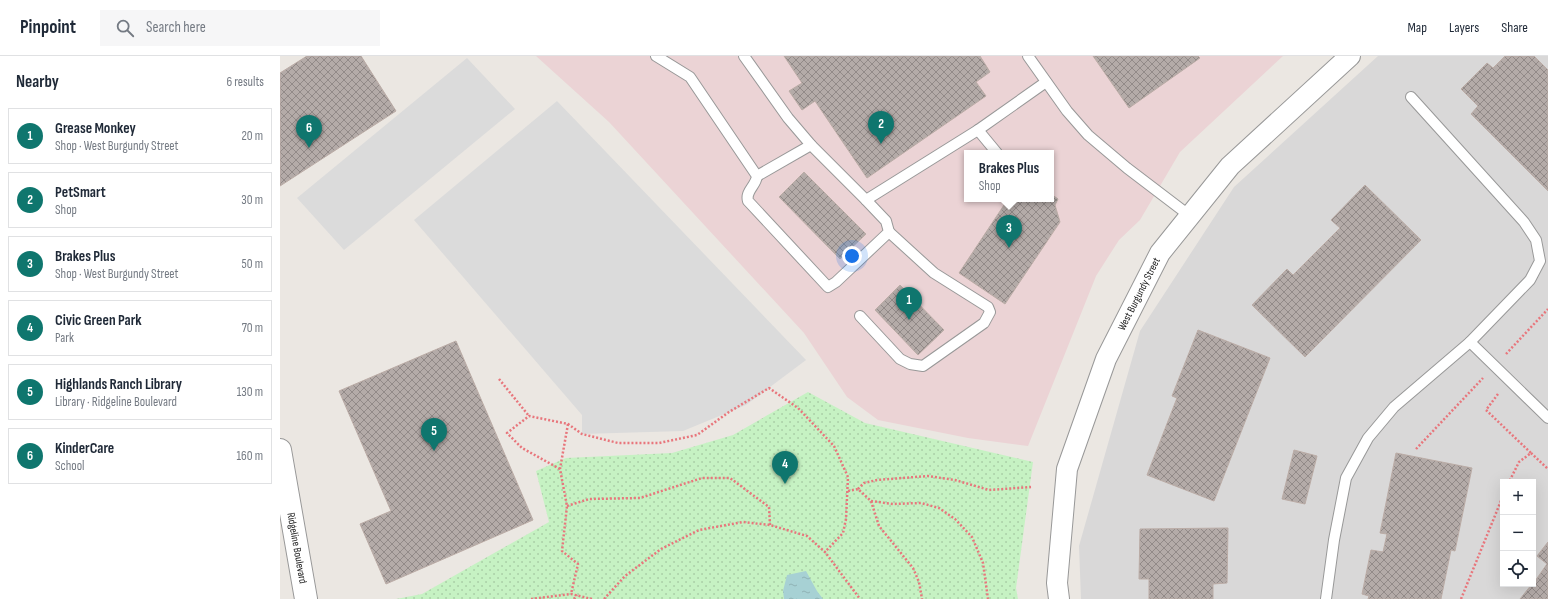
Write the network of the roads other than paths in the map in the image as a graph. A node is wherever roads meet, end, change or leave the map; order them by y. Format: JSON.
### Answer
{"nodes":[{"id":1,"x":656,"y":56,"type":"edge"},
{"id":2,"x":744,"y":56,"type":"edge"},
{"id":3,"x":1028,"y":56,"type":"edge"},
{"id":4,"x":1350,"y":56,"type":"edge"},
{"id":5,"x":1046,"y":82,"type":"junction"},
{"id":6,"x":1411,"y":98,"type":"dead end"},
{"id":7,"x":978,"y":130,"type":"junction"},
{"id":8,"x":811,"y":145,"type":"junction"},
{"id":9,"x":995,"y":150,"type":"edge"},
{"id":10,"x":758,"y":176,"type":"junction"},
{"id":11,"x":866,"y":200,"type":"junction"},
{"id":12,"x":1190,"y":216,"type":"junction"},
{"id":13,"x":889,"y":232,"type":"junction"},
{"id":14,"x":860,"y":316,"type":"dead end"},
{"id":15,"x":1470,"y":342,"type":"junction"},
{"id":16,"x":1548,"y":418,"type":"edge"},
{"id":17,"x":280,"y":450,"type":"edge"},
{"id":18,"x":306,"y":599,"type":"edge"},
{"id":19,"x":1059,"y":599,"type":"edge"},
{"id":20,"x":1326,"y":599,"type":"edge"}],
"edges":[{"from":1,"to":10,"type":"lane"},
{"from":2,"to":8,"type":"lane"},
{"from":3,"to":5,"type":"lane"},
{"from":4,"to":12,"type":"street","name":"West Burgundy Street"},
{"from":5,"to":7,"type":"lane"},
{"from":5,"to":12,"type":"lane"},
{"from":6,"to":15,"type":"lane"},
{"from":7,"to":9,"type":"lane"},
{"from":7,"to":11,"type":"lane"},
{"from":8,"to":10,"type":"lane"},
{"from":8,"to":11,"type":"lane"},
{"from":10,"to":13,"type":"lane"},
{"from":11,"to":13,"type":"lane"},
{"from":12,"to":19,"type":"street","name":"West Burgundy Street"},
{"from":13,"to":14,"type":"lane"},
{"from":15,"to":16,"type":"lane"},
{"from":15,"to":20,"type":"lane"},
{"from":17,"to":18,"type":"street","name":"Ridgeline Boulevard"}]}
